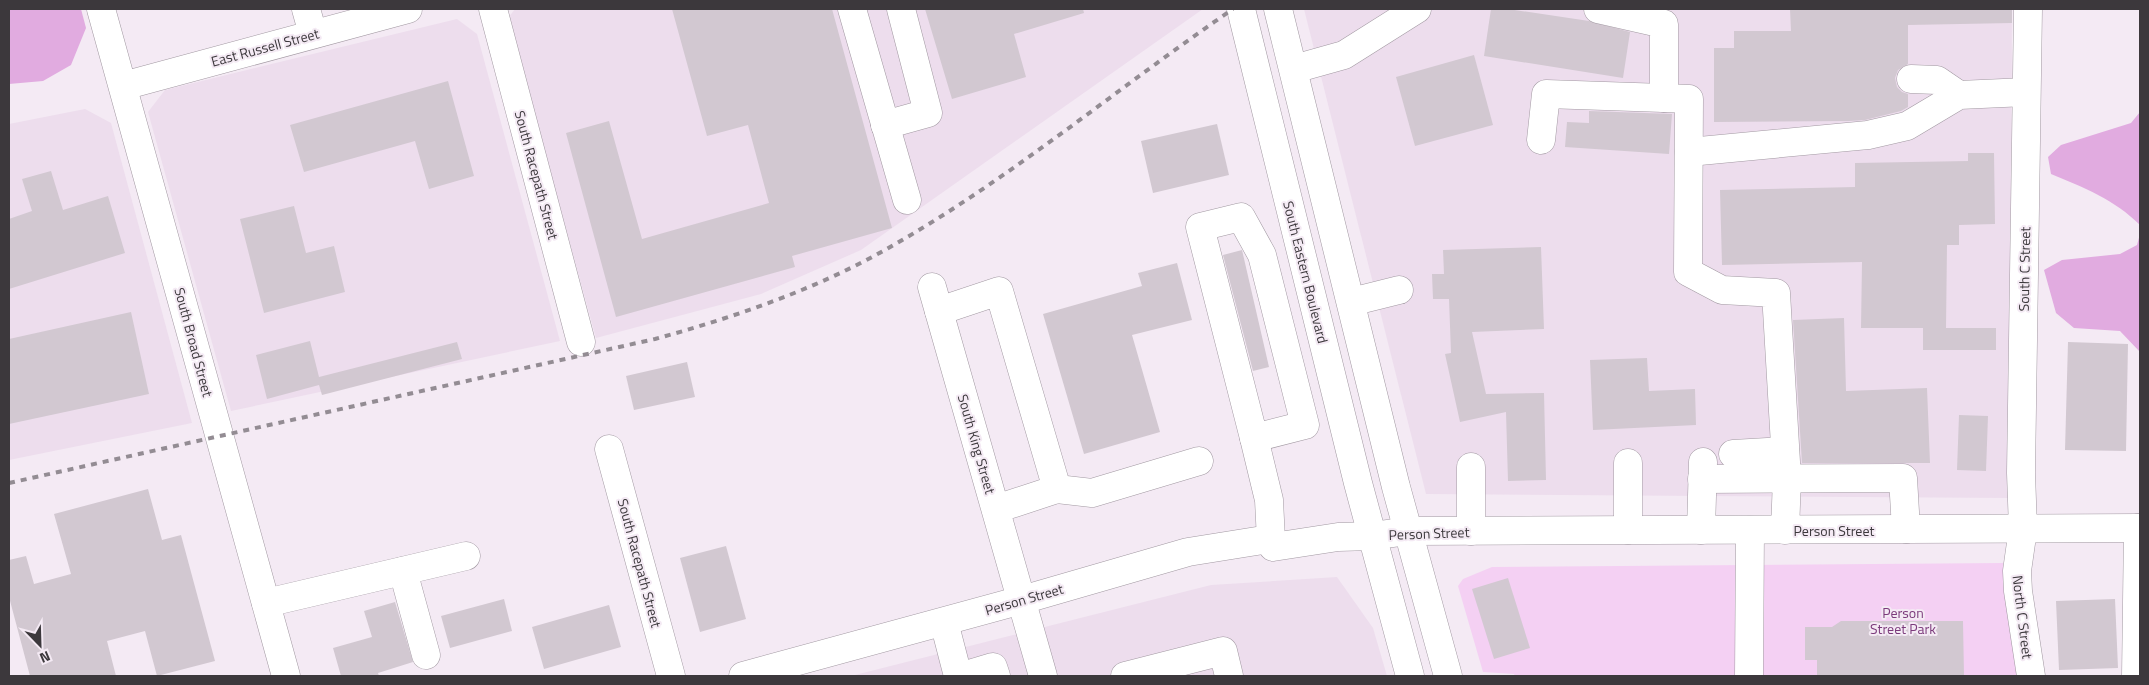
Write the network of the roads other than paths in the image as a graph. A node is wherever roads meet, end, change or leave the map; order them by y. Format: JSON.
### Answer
{"nodes":[{"id":1,"x":101,"y":9,"type":"edge"},
{"id":2,"x":408,"y":9,"type":"edge"},
{"id":3,"x":493,"y":9,"type":"edge"},
{"id":4,"x":852,"y":9,"type":"edge"},
{"id":5,"x":900,"y":9,"type":"edge"},
{"id":6,"x":1241,"y":9,"type":"edge"},
{"id":7,"x":1278,"y":9,"type":"edge"},
{"id":8,"x":1417,"y":9,"type":"edge"},
{"id":9,"x":1598,"y":9,"type":"edge"},
{"id":10,"x":2028,"y":9,"type":"edge"},
{"id":11,"x":309,"y":22,"type":"edge"},
{"id":12,"x":1294,"y":70,"type":"junction"},
{"id":13,"x":1911,"y":79,"type":"dead end"},
{"id":14,"x":123,"y":86,"type":"junction"},
{"id":15,"x":2026,"y":92,"type":"junction"},
{"id":16,"x":1959,"y":95,"type":"junction"},
{"id":17,"x":1664,"y":98,"type":"junction"},
{"id":18,"x":885,"y":125,"type":"junction"},
{"id":19,"x":1541,"y":140,"type":"dead end"},
{"id":20,"x":1689,"y":152,"type":"junction"},
{"id":21,"x":907,"y":200,"type":"dead end"},
{"id":22,"x":1303,"y":260,"type":"junction"},
{"id":23,"x":1266,"y":270,"type":"junction"},
{"id":24,"x":1399,"y":290,"type":"dead end"},
{"id":25,"x":1351,"y":302,"type":"junction"},
{"id":26,"x":1322,"y":336,"type":"junction"},
{"id":27,"x":581,"y":342,"type":"dead end"},
{"id":28,"x":1286,"y":346,"type":"junction"},
{"id":29,"x":1335,"y":390,"type":"junction"},
{"id":30,"x":1299,"y":400,"type":"junction"},
{"id":31,"x":1254,"y":438,"type":"junction"},
{"id":32,"x":609,"y":449,"type":"dead end"},
{"id":33,"x":1785,"y":451,"type":"junction"},
{"id":34,"x":1733,"y":454,"type":"dead end"},
{"id":35,"x":1199,"y":461,"type":"dead end"},
{"id":36,"x":1628,"y":463,"type":"dead end"},
{"id":37,"x":1471,"y":467,"type":"dead end"},
{"id":38,"x":1786,"y":478,"type":"junction"},
{"id":39,"x":1057,"y":489,"type":"junction"},
{"id":40,"x":996,"y":509,"type":"junction"},
{"id":41,"x":2139,"y":528,"type":"edge"},
{"id":42,"x":1906,"y":529,"type":"junction"},
{"id":43,"x":2024,"y":529,"type":"junction"},
{"id":44,"x":1628,"y":530,"type":"junction"},
{"id":45,"x":1701,"y":530,"type":"junction"},
{"id":46,"x":1750,"y":530,"type":"junction"},
{"id":47,"x":1785,"y":530,"type":"junction"},
{"id":48,"x":1408,"y":531,"type":"junction"},
{"id":49,"x":1471,"y":531,"type":"junction"},
{"id":50,"x":1372,"y":536,"type":"junction"},
{"id":51,"x":1271,"y":540,"type":"junction"},
{"id":52,"x":466,"y":556,"type":"dead end"},
{"id":53,"x":403,"y":571,"type":"junction"},
{"id":54,"x":1022,"y":600,"type":"junction"},
{"id":55,"x":266,"y":603,"type":"junction"},
{"id":56,"x":944,"y":622,"type":"junction"},
{"id":57,"x":426,"y":655,"type":"dead end"},
{"id":58,"x":286,"y":676,"type":"edge"},
{"id":59,"x":671,"y":676,"type":"edge"},
{"id":60,"x":743,"y":676,"type":"edge"},
{"id":61,"x":958,"y":676,"type":"edge"},
{"id":62,"x":963,"y":676,"type":"edge"},
{"id":63,"x":996,"y":676,"type":"edge"},
{"id":64,"x":1043,"y":676,"type":"edge"},
{"id":65,"x":1125,"y":676,"type":"edge"},
{"id":66,"x":1229,"y":676,"type":"edge"},
{"id":67,"x":1410,"y":676,"type":"edge"},
{"id":68,"x":1448,"y":676,"type":"edge"},
{"id":69,"x":1748,"y":676,"type":"edge"},
{"id":70,"x":2031,"y":676,"type":"edge"},
{"id":71,"x":2136,"y":676,"type":"edge"}],
"edges":[{"from":1,"to":14,"type":"main road","name":"South Broad Street"},
{"from":2,"to":11,"type":"main road","name":"East Russell Street"},
{"from":3,"to":27,"type":"main road","name":"South Racepath Street"},
{"from":4,"to":18,"type":"main road"},
{"from":5,"to":18,"type":"main road"},
{"from":6,"to":22,"type":"main road","name":"South Eastern Boulevard"},
{"from":7,"to":12,"type":"main road"},
{"from":8,"to":12,"type":"main road"},
{"from":9,"to":17,"type":"main road"},
{"from":10,"to":15,"type":"main road","name":"South C Street"},
{"from":11,"to":14,"type":"main road","name":"East Russell Street"},
{"from":12,"to":25,"type":"main road"},
{"from":13,"to":16,"type":"main road"},
{"from":14,"to":55,"type":"main road","name":"South Broad Street"},
{"from":15,"to":16,"type":"main road"},
{"from":15,"to":43,"type":"main road","name":"South C Street"},
{"from":16,"to":20,"type":"main road"},
{"from":17,"to":19,"type":"main road"},
{"from":17,"to":20,"type":"main road"},
{"from":18,"to":21,"type":"main road"},
{"from":20,"to":33,"type":"main road"},
{"from":22,"to":23,"type":"main road"},
{"from":22,"to":26,"type":"main road","name":"South Eastern Boulevard"},
{"from":23,"to":28,"type":"main road"},
{"from":23,"to":31,"type":"main road"},
{"from":24,"to":25,"type":"main road"},
{"from":25,"to":48,"type":"main road"},
{"from":26,"to":28,"type":"main road"},
{"from":26,"to":29,"type":"main road","name":"South Eastern Boulevard"},
{"from":28,"to":30,"type":"main road"},
{"from":29,"to":30,"type":"main road"},
{"from":29,"to":50,"type":"main road","name":"South Eastern Boulevard"},
{"from":30,"to":31,"type":"main road"},
{"from":31,"to":51,"type":"main road"},
{"from":32,"to":59,"type":"main road","name":"South Racepath Street"},
{"from":33,"to":34,"type":"main road"},
{"from":33,"to":38,"type":"main road"},
{"from":35,"to":39,"type":"main road"},
{"from":36,"to":44,"type":"main road"},
{"from":37,"to":49,"type":"main road"},
{"from":38,"to":42,"type":"main road"},
{"from":38,"to":45,"type":"main road"},
{"from":38,"to":47,"type":"main road"},
{"from":39,"to":40,"type":"main road"},
{"from":39,"to":40,"type":"main road","name":"South King Street"},
{"from":40,"to":54,"type":"main road","name":"South King Street"},
{"from":41,"to":43,"type":"main road","name":"Person Street"},
{"from":41,"to":71,"type":"main road"},
{"from":42,"to":43,"type":"main road","name":"Person Street"},
{"from":42,"to":47,"type":"main road","name":"Person Street"},
{"from":43,"to":70,"type":"main road","name":"North C Street"},
{"from":44,"to":45,"type":"main road","name":"Person Street"},
{"from":44,"to":49,"type":"main road","name":"Person Street"},
{"from":45,"to":46,"type":"main road","name":"Person Street"},
{"from":46,"to":47,"type":"main road","name":"Person Street"},
{"from":46,"to":69,"type":"main road"},
{"from":48,"to":49,"type":"main road","name":"Person Street"},
{"from":48,"to":50,"type":"main road","name":"Person Street"},
{"from":48,"to":68,"type":"main road"},
{"from":50,"to":51,"type":"main road","name":"Person Street"},
{"from":50,"to":67,"type":"main road","name":"South Eastern Boulevard"},
{"from":51,"to":54,"type":"main road","name":"Person Street"},
{"from":52,"to":53,"type":"main road"},
{"from":53,"to":55,"type":"main road"},
{"from":53,"to":57,"type":"main road"},
{"from":54,"to":56,"type":"main road","name":"Person Street"},
{"from":54,"to":64,"type":"main road","name":"South King Street"},
{"from":55,"to":58,"type":"main road","name":"South Broad Street"},
{"from":56,"to":60,"type":"main road","name":"Person Street"},
{"from":56,"to":61,"type":"main road"},
{"from":62,"to":63,"type":"main road"},
{"from":65,"to":66,"type":"main road"}]}
